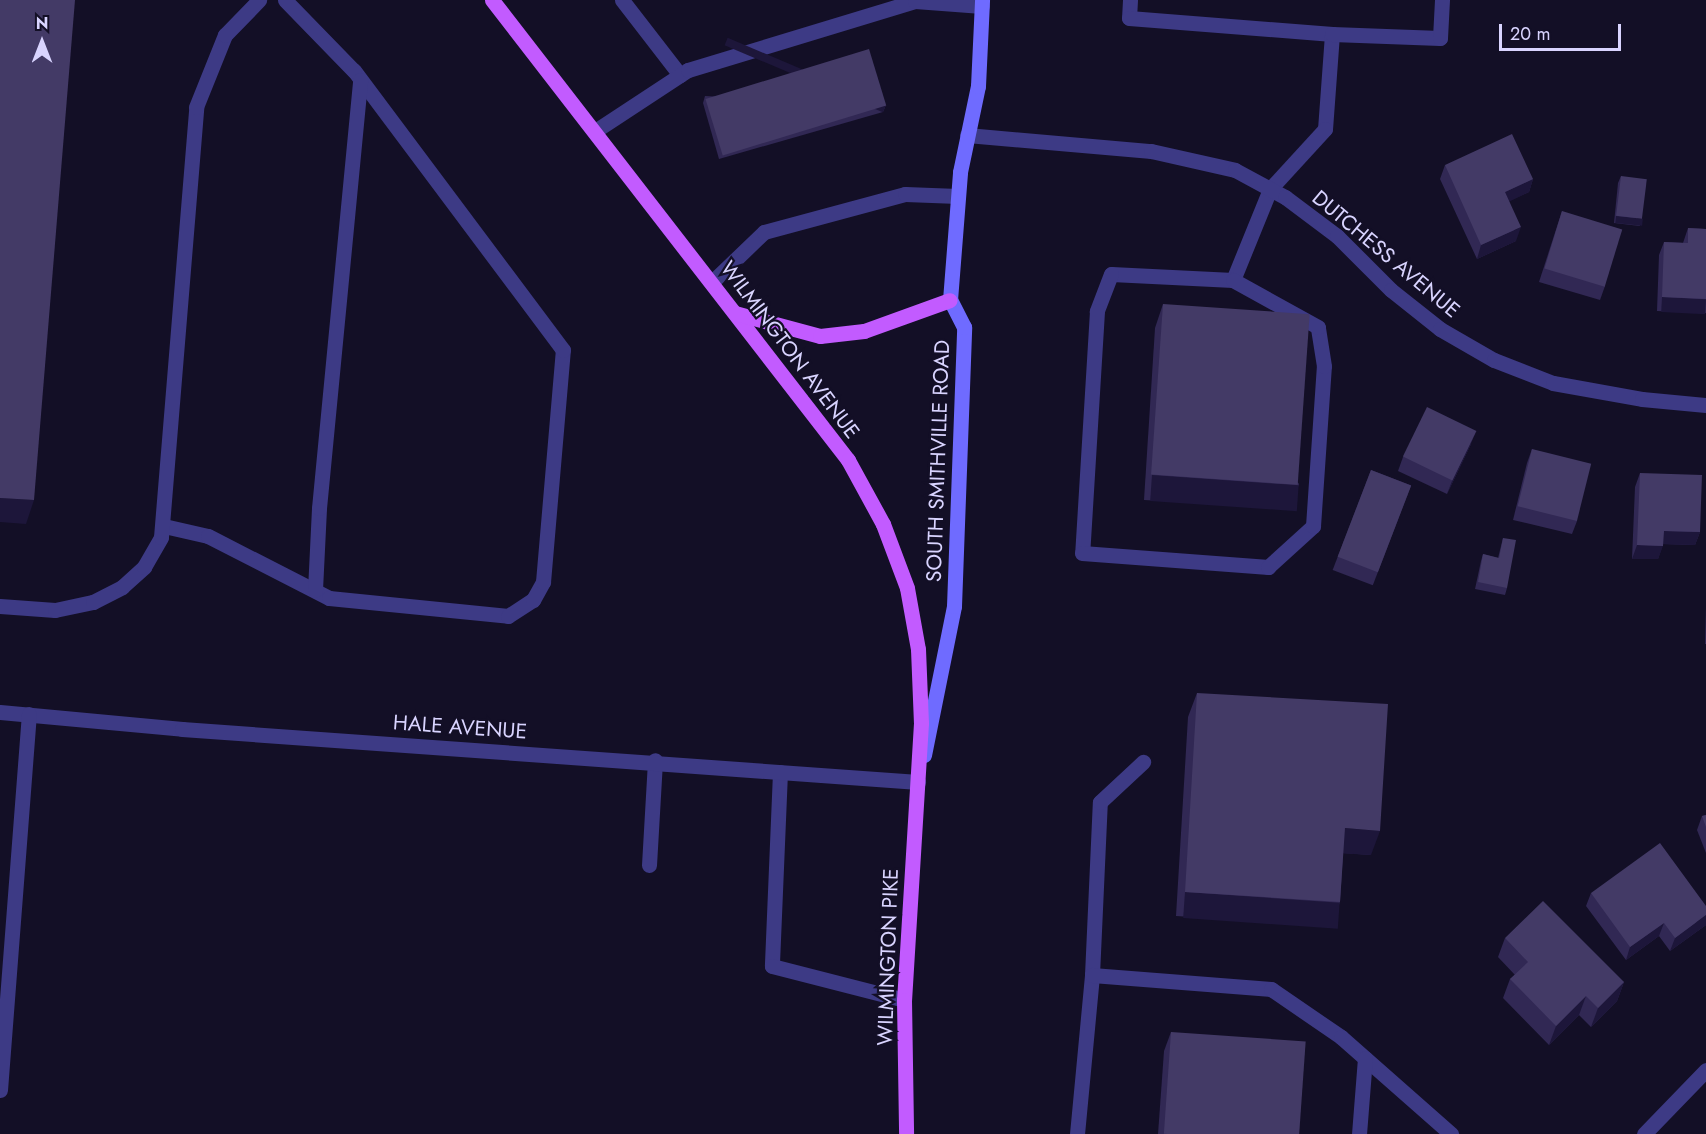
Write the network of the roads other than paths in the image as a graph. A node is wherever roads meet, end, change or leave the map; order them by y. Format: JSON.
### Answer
{"nodes":[{"id":1,"x":259,"y":0,"type":"edge"},
{"id":2,"x":285,"y":0,"type":"edge"},
{"id":3,"x":492,"y":0,"type":"edge"},
{"id":4,"x":622,"y":0,"type":"edge"},
{"id":5,"x":1130,"y":0,"type":"edge"},
{"id":6,"x":1442,"y":0,"type":"edge"},
{"id":7,"x":982,"y":3,"type":"edge"},
{"id":8,"x":1332,"y":34,"type":"junction"},
{"id":9,"x":680,"y":75,"type":"junction"},
{"id":10,"x":360,"y":80,"type":"junction"},
{"id":11,"x":595,"y":131,"type":"junction"},
{"id":12,"x":967,"y":135,"type":"junction"},
{"id":13,"x":1270,"y":189,"type":"junction"},
{"id":14,"x":958,"y":196,"type":"junction"},
{"id":15,"x":1233,"y":280,"type":"junction"},
{"id":16,"x":712,"y":282,"type":"junction"},
{"id":17,"x":950,"y":300,"type":"junction"},
{"id":18,"x":735,"y":313,"type":"junction"},
{"id":19,"x":1706,"y":405,"type":"edge"},
{"id":20,"x":164,"y":526,"type":"junction"},
{"id":21,"x":315,"y":590,"type":"junction"},
{"id":22,"x":0,"y":606,"type":"edge"},
{"id":23,"x":0,"y":712,"type":"edge"},
{"id":24,"x":29,"y":714,"type":"junction"},
{"id":25,"x":655,"y":760,"type":"junction"},
{"id":26,"x":1143,"y":762,"type":"dead end"},
{"id":27,"x":780,"y":772,"type":"junction"},
{"id":28,"x":918,"y":782,"type":"junction"},
{"id":29,"x":649,"y":865,"type":"dead end"},
{"id":30,"x":1092,"y":975,"type":"junction"},
{"id":31,"x":4,"y":991,"type":"edge"},
{"id":32,"x":904,"y":1000,"type":"junction"},
{"id":33,"x":1365,"y":1058,"type":"junction"},
{"id":34,"x":1706,"y":1070,"type":"edge"},
{"id":35,"x":0,"y":1090,"type":"edge"},
{"id":36,"x":906,"y":1134,"type":"edge"},
{"id":37,"x":1077,"y":1134,"type":"edge"},
{"id":38,"x":1359,"y":1134,"type":"edge"},
{"id":39,"x":1451,"y":1134,"type":"edge"},
{"id":40,"x":1644,"y":1134,"type":"edge"}],
"edges":[{"from":1,"to":20,"type":"street"},
{"from":2,"to":10,"type":"street"},
{"from":3,"to":11,"type":"main road","name":"WILMINGTON AVENUE"},
{"from":4,"to":9,"type":"street"},
{"from":5,"to":8,"type":"street"},
{"from":6,"to":8,"type":"street"},
{"from":7,"to":9,"type":"street"},
{"from":7,"to":12,"type":"main road"},
{"from":8,"to":13,"type":"street"},
{"from":9,"to":11,"type":"street"},
{"from":10,"to":21,"type":"street"},
{"from":10,"to":21,"type":"street"},
{"from":11,"to":16,"type":"main road","name":"WILMINGTON AVENUE"},
{"from":12,"to":13,"type":"street","name":"DUTCHESS AVENUE"},
{"from":12,"to":14,"type":"main road"},
{"from":13,"to":15,"type":"street"},
{"from":13,"to":19,"type":"street","name":"DUTCHESS AVENUE"},
{"from":14,"to":16,"type":"street"},
{"from":14,"to":17,"type":"main road"},
{"from":15,"to":15,"type":"street"},
{"from":16,"to":18,"type":"main road","name":"WILMINGTON AVENUE"},
{"from":17,"to":18,"type":"main road"},
{"from":17,"to":28,"type":"main road","name":"SOUTH SMITHVILLE ROAD"},
{"from":18,"to":28,"type":"main road","name":"WILMINGTON AVENUE"},
{"from":20,"to":21,"type":"street"},
{"from":20,"to":22,"type":"street"},
{"from":23,"to":24,"type":"street","name":"HALE AVENUE"},
{"from":24,"to":25,"type":"street","name":"HALE AVENUE"},
{"from":24,"to":31,"type":"street"},
{"from":25,"to":27,"type":"street","name":"HALE AVENUE"},
{"from":25,"to":29,"type":"street"},
{"from":26,"to":30,"type":"street"},
{"from":27,"to":28,"type":"street","name":"HALE AVENUE"},
{"from":27,"to":32,"type":"street"},
{"from":28,"to":32,"type":"main road","name":"WILMINGTON PIKE"},
{"from":30,"to":33,"type":"street"},
{"from":30,"to":37,"type":"street"},
{"from":31,"to":35,"type":"street"},
{"from":32,"to":36,"type":"main road","name":"WILMINGTON PIKE"},
{"from":33,"to":38,"type":"street"},
{"from":33,"to":39,"type":"street"},
{"from":34,"to":40,"type":"street"}]}
